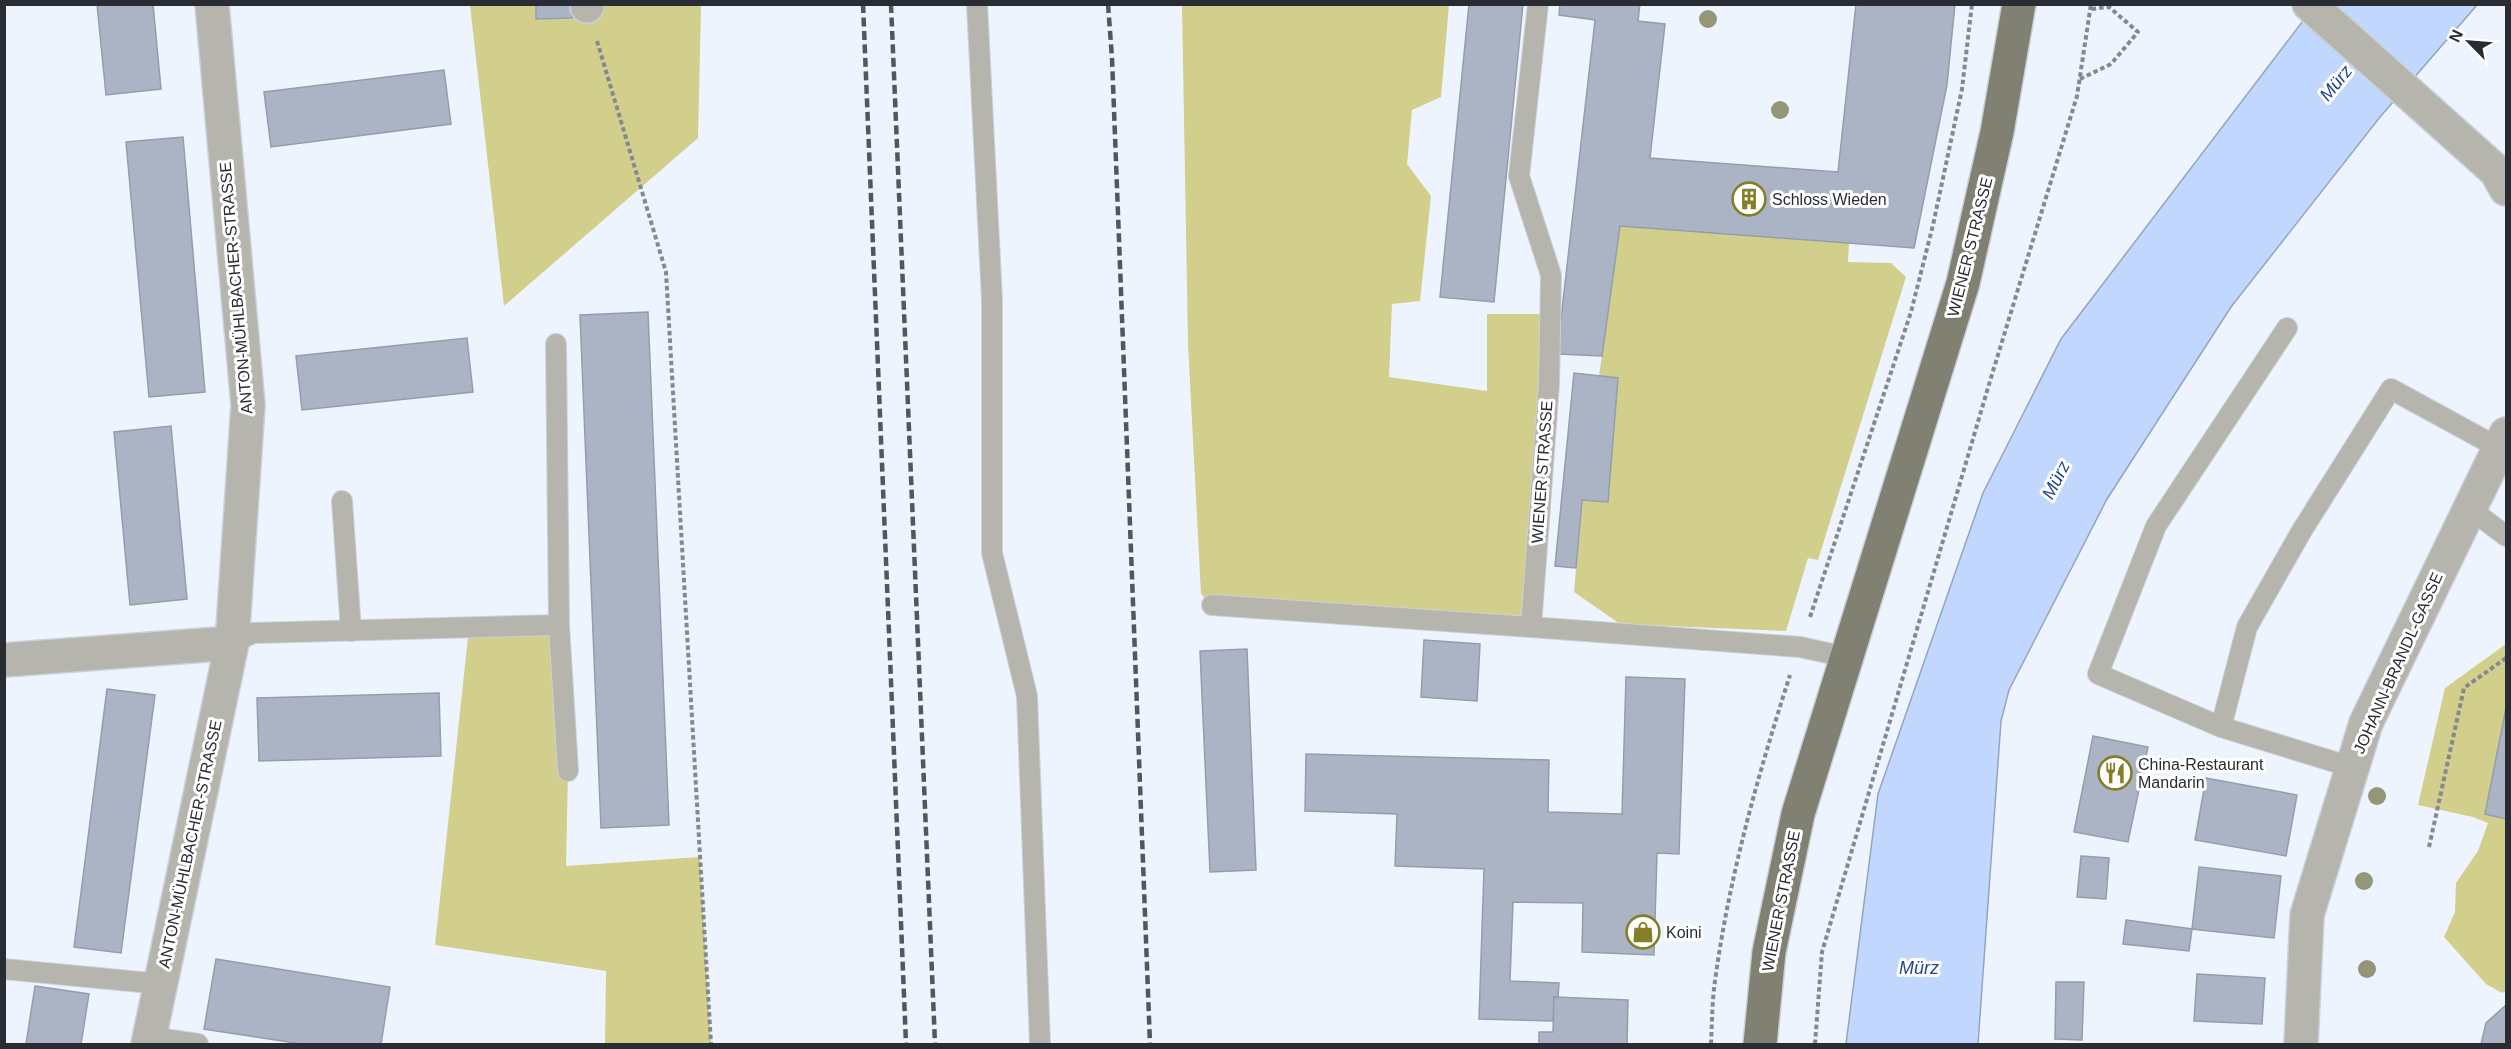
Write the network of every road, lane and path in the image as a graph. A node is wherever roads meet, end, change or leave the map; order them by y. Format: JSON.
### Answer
{"nodes":[{"id":1,"x":212,"y":4,"type":"edge"},
{"id":2,"x":977,"y":4,"type":"edge"},
{"id":3,"x":1538,"y":4,"type":"edge"},
{"id":4,"x":1972,"y":4,"type":"edge"},
{"id":5,"x":2019,"y":4,"type":"edge"},
{"id":6,"x":2309,"y":4,"type":"edge"},
{"id":7,"x":587,"y":5,"type":"edge"},
{"id":8,"x":2091,"y":7,"type":"edge"},
{"id":9,"x":2080,"y":80,"type":"junction"},
{"id":10,"x":2503,"y":172,"type":"edge"},
{"id":11,"x":2288,"y":328,"type":"dead end"},
{"id":12,"x":556,"y":344,"type":"dead end"},
{"id":13,"x":2503,"y":441,"type":"edge"},
{"id":14,"x":342,"y":501,"type":"dead end"},
{"id":15,"x":2469,"y":508,"type":"junction"},
{"id":16,"x":2506,"y":536,"type":"edge"},
{"id":17,"x":1212,"y":605,"type":"dead end"},
{"id":18,"x":559,"y":626,"type":"junction"},
{"id":19,"x":1531,"y":627,"type":"junction"},
{"id":20,"x":351,"y":631,"type":"junction"},
{"id":21,"x":232,"y":643,"type":"junction"},
{"id":22,"x":1800,"y":647,"type":"junction"},
{"id":23,"x":1846,"y":657,"type":"junction"},
{"id":24,"x":2506,"y":658,"type":"edge"},
{"id":25,"x":4,"y":660,"type":"edge"},
{"id":26,"x":2221,"y":727,"type":"junction"},
{"id":27,"x":2351,"y":768,"type":"junction"},
{"id":28,"x":568,"y":771,"type":"dead end"},
{"id":29,"x":2429,"y":847,"type":"dead end"},
{"id":30,"x":4,"y":969,"type":"edge"},
{"id":31,"x":161,"y":984,"type":"junction"},
{"id":32,"x":149,"y":1041,"type":"edge"},
{"id":33,"x":198,"y":1044,"type":"edge"},
{"id":34,"x":711,"y":1044,"type":"edge"},
{"id":35,"x":1040,"y":1044,"type":"edge"},
{"id":36,"x":1711,"y":1044,"type":"edge"},
{"id":37,"x":1760,"y":1044,"type":"edge"},
{"id":38,"x":1815,"y":1044,"type":"edge"},
{"id":39,"x":2301,"y":1044,"type":"edge"}],
"edges":[{"from":1,"to":21,"type":"street","name":"ANTON-MÜHLBACHER-STRASSE"},
{"from":2,"to":35,"type":"lane"},
{"from":3,"to":19,"type":"lane","name":"WIENER STRASSE"},
{"from":4,"to":22,"type":"path"},
{"from":5,"to":23,"type":"main road","name":"WIENER STRASSE"},
{"from":6,"to":10,"type":"street"},
{"from":7,"to":34,"type":"path"},
{"from":8,"to":9,"type":"path"},
{"from":8,"to":9,"type":"path"},
{"from":9,"to":38,"type":"path"},
{"from":11,"to":26,"type":"lane"},
{"from":12,"to":18,"type":"lane"},
{"from":13,"to":15,"type":"street","name":"JOHANN-BRANDL-GASSE"},
{"from":13,"to":26,"type":"lane"},
{"from":14,"to":20,"type":"lane"},
{"from":15,"to":16,"type":"lane"},
{"from":15,"to":27,"type":"street","name":"JOHANN-BRANDL-GASSE"},
{"from":17,"to":19,"type":"lane"},
{"from":18,"to":20,"type":"lane"},
{"from":18,"to":28,"type":"lane"},
{"from":19,"to":22,"type":"lane"},
{"from":20,"to":21,"type":"lane"},
{"from":21,"to":25,"type":"street"},
{"from":21,"to":31,"type":"street","name":"ANTON-MÜHLBACHER-STRASSE"},
{"from":22,"to":23,"type":"lane"},
{"from":22,"to":36,"type":"path"},
{"from":23,"to":37,"type":"main road","name":"WIENER STRASSE"},
{"from":24,"to":29,"type":"path"},
{"from":26,"to":27,"type":"lane"},
{"from":27,"to":39,"type":"street","name":"JOHANN-BRANDL-GASSE"},
{"from":30,"to":31,"type":"lane"},
{"from":31,"to":32,"type":"street","name":"ANTON-MÜHLBACHER-STRASSE"},
{"from":32,"to":33,"type":"lane"}]}
